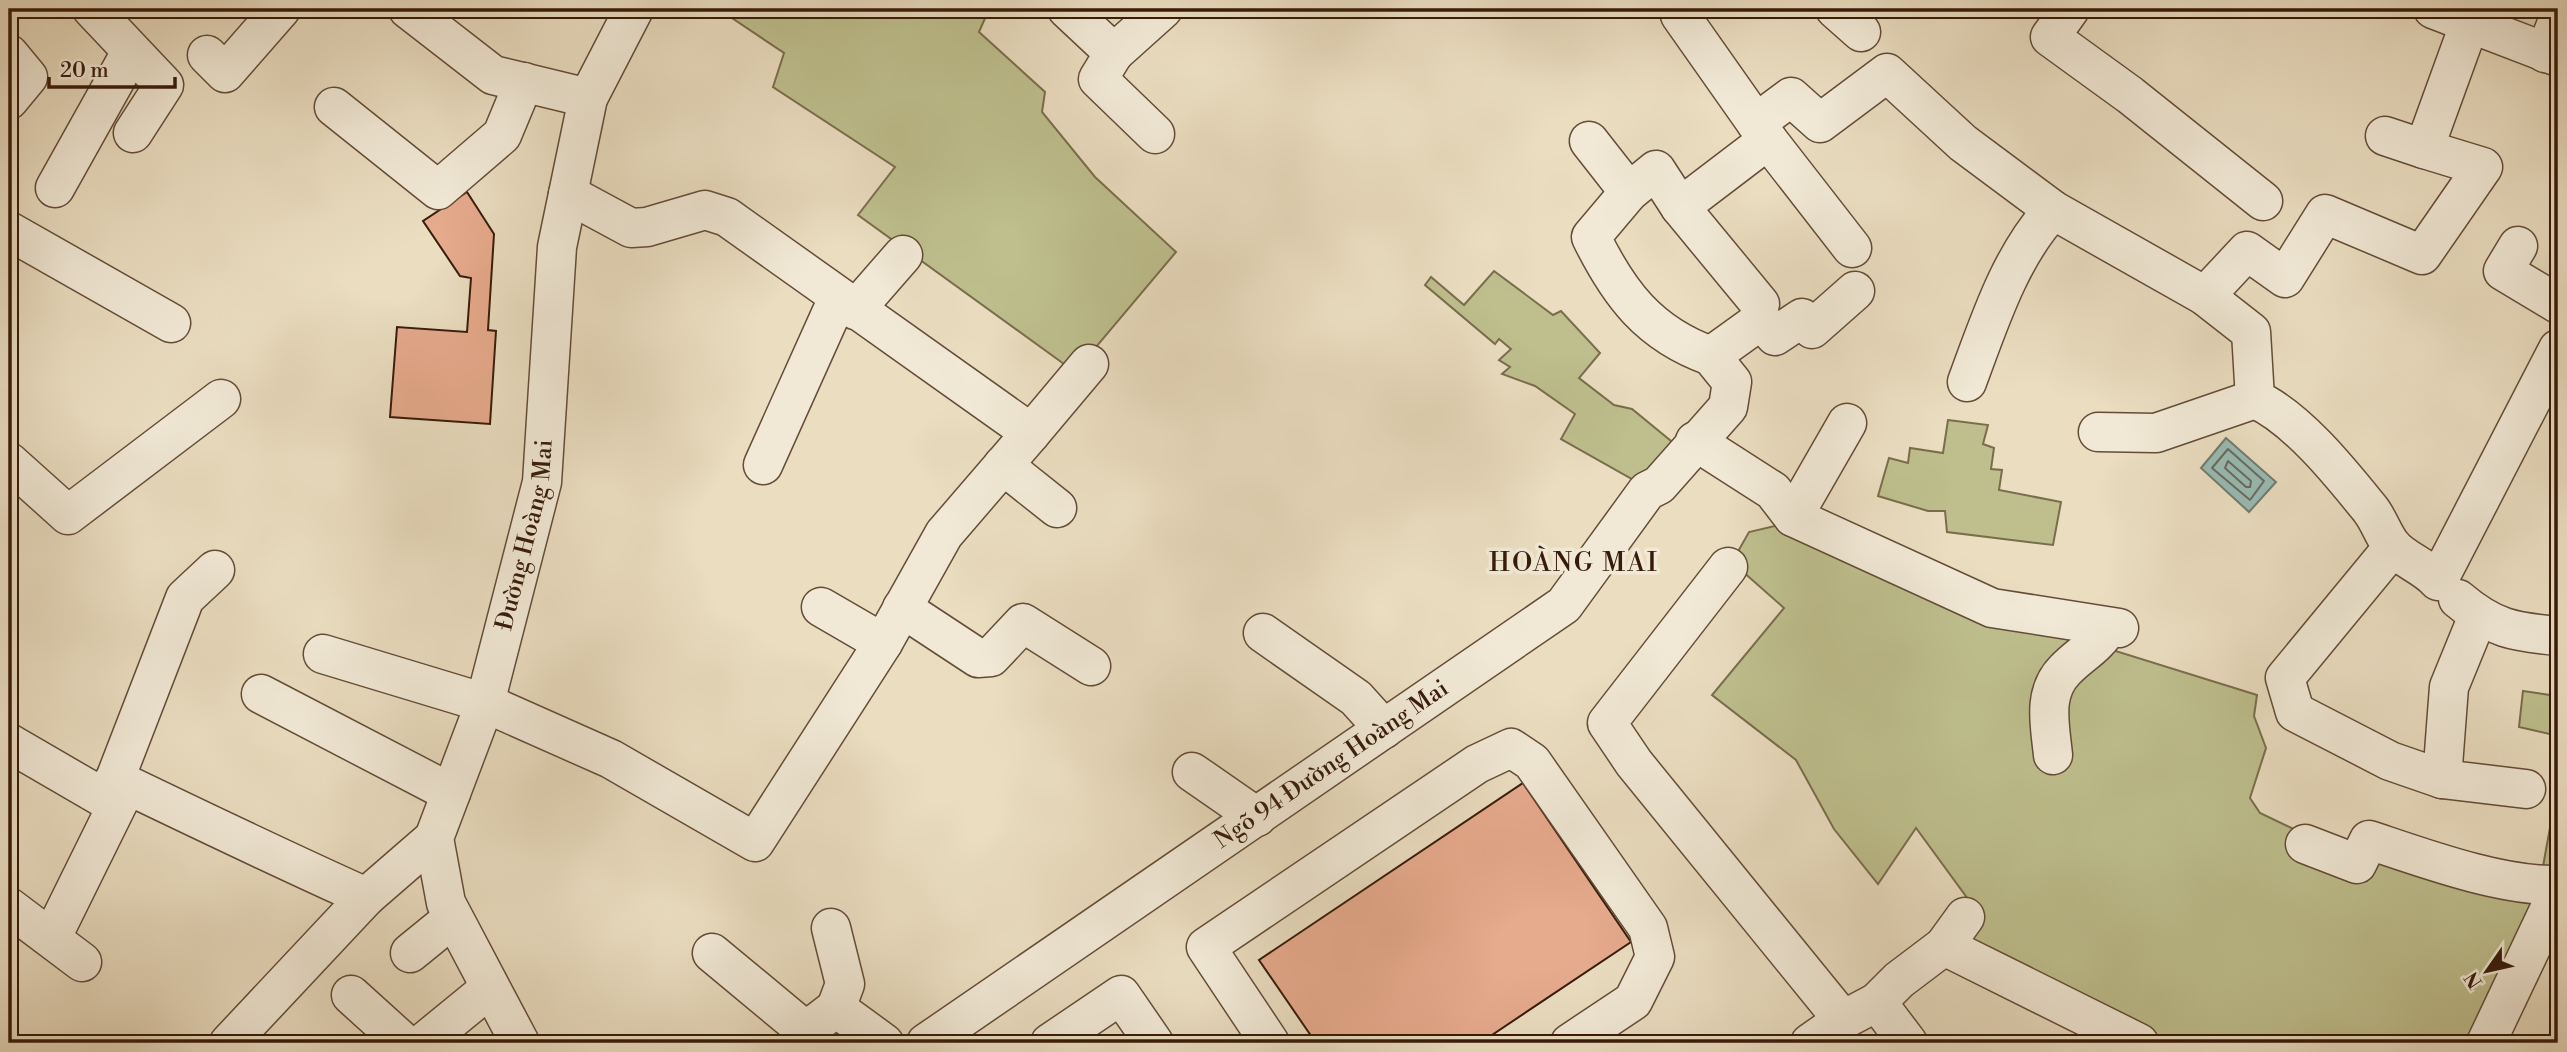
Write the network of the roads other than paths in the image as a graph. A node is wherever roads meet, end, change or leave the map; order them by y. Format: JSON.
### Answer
{"nodes":[{"id":1,"x":92,"y":9,"type":"edge"},
{"id":2,"x":408,"y":9,"type":"edge"},
{"id":3,"x":634,"y":9,"type":"edge"},
{"id":4,"x":1067,"y":9,"type":"edge"},
{"id":5,"x":1163,"y":9,"type":"edge"},
{"id":6,"x":1688,"y":9,"type":"edge"},
{"id":7,"x":2433,"y":9,"type":"edge"},
{"id":8,"x":2064,"y":11,"type":"edge"},
{"id":9,"x":266,"y":14,"type":"edge"},
{"id":10,"x":2469,"y":25,"type":"junction"},
{"id":11,"x":2554,"y":43,"type":"edge"},
{"id":12,"x":131,"y":52,"type":"junction"},
{"id":13,"x":9,"y":54,"type":"edge"},
{"id":14,"x":1114,"y":54,"type":"junction"},
{"id":15,"x":206,"y":55,"type":"dead end"},
{"id":16,"x":524,"y":82,"type":"junction"},
{"id":17,"x":588,"y":98,"type":"junction"},
{"id":18,"x":9,"y":100,"type":"edge"},
{"id":19,"x":334,"y":107,"type":"dead end"},
{"id":20,"x":1762,"y":131,"type":"junction"},
{"id":21,"x":132,"y":132,"type":"dead end"},
{"id":22,"x":1155,"y":134,"type":"dead end"},
{"id":23,"x":2385,"y":136,"type":"dead end"},
{"id":24,"x":1589,"y":141,"type":"dead end"},
{"id":25,"x":2424,"y":149,"type":"junction"},
{"id":26,"x":55,"y":188,"type":"dead end"},
{"id":27,"x":684,"y":188,"type":"dead end"},
{"id":28,"x":1629,"y":192,"type":"junction"},
{"id":29,"x":568,"y":194,"type":"junction"},
{"id":30,"x":2263,"y":201,"type":"dead end"},
{"id":31,"x":1680,"y":207,"type":"junction"},
{"id":32,"x":2053,"y":210,"type":"junction"},
{"id":33,"x":659,"y":223,"type":"junction"},
{"id":34,"x":9,"y":231,"type":"edge"},
{"id":35,"x":2518,"y":246,"type":"dead end"},
{"id":36,"x":1852,"y":248,"type":"dead end"},
{"id":37,"x":903,"y":255,"type":"dead end"},
{"id":38,"x":1855,"y":291,"type":"dead end"},
{"id":39,"x":2205,"y":296,"type":"junction"},
{"id":40,"x":846,"y":304,"type":"junction"},
{"id":41,"x":1760,"y":304,"type":"dead end"},
{"id":42,"x":2558,"y":304,"type":"edge"},
{"id":43,"x":171,"y":323,"type":"dead end"},
{"id":44,"x":2558,"y":349,"type":"edge"},
{"id":45,"x":1710,"y":356,"type":"junction"},
{"id":46,"x":1089,"y":364,"type":"dead end"},
{"id":47,"x":1967,"y":382,"type":"dead end"},
{"id":48,"x":221,"y":399,"type":"dead end"},
{"id":49,"x":2255,"y":399,"type":"junction"},
{"id":50,"x":1847,"y":423,"type":"dead end"},
{"id":51,"x":2098,"y":432,"type":"dead end"},
{"id":52,"x":1031,"y":433,"type":"junction"},
{"id":53,"x":1695,"y":442,"type":"junction"},
{"id":54,"x":9,"y":462,"type":"edge"},
{"id":55,"x":1003,"y":465,"type":"junction"},
{"id":56,"x":764,"y":466,"type":"dead end"},
{"id":57,"x":1057,"y":508,"type":"dead end"},
{"id":58,"x":1793,"y":517,"type":"junction"},
{"id":59,"x":2393,"y":547,"type":"junction"},
{"id":60,"x":1728,"y":567,"type":"dead end"},
{"id":61,"x":215,"y":570,"type":"dead end"},
{"id":62,"x":2438,"y":582,"type":"junction"},
{"id":63,"x":821,"y":607,"type":"dead end"},
{"id":64,"x":902,"y":608,"type":"junction"},
{"id":65,"x":2478,"y":616,"type":"junction"},
{"id":66,"x":1263,"y":634,"type":"dead end"},
{"id":67,"x":2558,"y":636,"type":"edge"},
{"id":68,"x":883,"y":642,"type":"junction"},
{"id":69,"x":323,"y":654,"type":"dead end"},
{"id":70,"x":1091,"y":666,"type":"dead end"},
{"id":71,"x":261,"y":694,"type":"dead end"},
{"id":72,"x":485,"y":703,"type":"junction"},
{"id":73,"x":1384,"y":729,"type":"junction"},
{"id":74,"x":9,"y":743,"type":"edge"},
{"id":75,"x":2053,"y":755,"type":"dead end"},
{"id":76,"x":1192,"y":772,"type":"dead end"},
{"id":77,"x":2442,"y":779,"type":"junction"},
{"id":78,"x":121,"y":782,"type":"junction"},
{"id":79,"x":2526,"y":789,"type":"dead end"},
{"id":80,"x":451,"y":793,"type":"junction"},
{"id":81,"x":1257,"y":817,"type":"junction"},
{"id":82,"x":434,"y":838,"type":"junction"},
{"id":83,"x":2305,"y":844,"type":"dead end"},
{"id":84,"x":2558,"y":885,"type":"edge"},
{"id":85,"x":2558,"y":891,"type":"edge"},
{"id":86,"x":366,"y":897,"type":"junction"},
{"id":87,"x":9,"y":907,"type":"edge"},
{"id":88,"x":453,"y":918,"type":"junction"},
{"id":89,"x":831,"y":928,"type":"dead end"},
{"id":90,"x":52,"y":937,"type":"junction"},
{"id":91,"x":410,"y":953,"type":"dead end"},
{"id":92,"x":712,"y":953,"type":"dead end"},
{"id":93,"x":82,"y":962,"type":"dead end"},
{"id":94,"x":489,"y":989,"type":"junction"},
{"id":95,"x":351,"y":995,"type":"dead end"},
{"id":96,"x":1877,"y":1002,"type":"junction"},
{"id":97,"x":836,"y":1008,"type":"junction"},
{"id":98,"x":1843,"y":1020,"type":"junction"},
{"id":99,"x":2124,"y":1040,"type":"edge"},
{"id":100,"x":229,"y":1043,"type":"edge"},
{"id":101,"x":404,"y":1043,"type":"edge"},
{"id":102,"x":423,"y":1043,"type":"edge"},
{"id":103,"x":520,"y":1043,"type":"edge"},
{"id":104,"x":884,"y":1043,"type":"edge"},
{"id":105,"x":926,"y":1043,"type":"edge"},
{"id":106,"x":1050,"y":1043,"type":"edge"},
{"id":107,"x":1154,"y":1043,"type":"edge"},
{"id":108,"x":1270,"y":1043,"type":"edge"},
{"id":109,"x":1570,"y":1043,"type":"edge"},
{"id":110,"x":1810,"y":1043,"type":"edge"},
{"id":111,"x":1908,"y":1043,"type":"edge"},
{"id":112,"x":2486,"y":1043,"type":"edge"}],
"edges":[{"from":1,"to":12,"type":"street"},
{"from":2,"to":16,"type":"street"},
{"from":3,"to":17,"type":"street","name":"Đường Hoàng Mai"},
{"from":4,"to":14,"type":"street"},
{"from":5,"to":14,"type":"street"},
{"from":6,"to":20,"type":"street"},
{"from":7,"to":10,"type":"street"},
{"from":8,"to":30,"type":"street"},
{"from":9,"to":15,"type":"street"},
{"from":10,"to":11,"type":"street"},
{"from":10,"to":25,"type":"street"},
{"from":12,"to":21,"type":"street"},
{"from":12,"to":26,"type":"street"},
{"from":13,"to":18,"type":"street"},
{"from":14,"to":22,"type":"street"},
{"from":16,"to":17,"type":"street"},
{"from":16,"to":19,"type":"street"},
{"from":17,"to":29,"type":"street","name":"Đường Hoàng Mai"},
{"from":20,"to":31,"type":"street"},
{"from":20,"to":32,"type":"street"},
{"from":20,"to":36,"type":"street"},
{"from":23,"to":25,"type":"street"},
{"from":24,"to":28,"type":"street"},
{"from":25,"to":39,"type":"street"},
{"from":27,"to":33,"type":"street"},
{"from":28,"to":31,"type":"street"},
{"from":28,"to":45,"type":"street"},
{"from":29,"to":33,"type":"street"},
{"from":29,"to":72,"type":"street","name":"Đường Hoàng Mai"},
{"from":31,"to":41,"type":"street"},
{"from":32,"to":39,"type":"street"},
{"from":32,"to":47,"type":"street"},
{"from":33,"to":40,"type":"street"},
{"from":34,"to":43,"type":"street"},
{"from":35,"to":42,"type":"street"},
{"from":37,"to":40,"type":"street"},
{"from":38,"to":45,"type":"street"},
{"from":39,"to":49,"type":"street"},
{"from":40,"to":52,"type":"street"},
{"from":40,"to":56,"type":"street"},
{"from":44,"to":62,"type":"street"},
{"from":45,"to":53,"type":"street","name":"Ngõ 94 Đường Hoàng Mai"},
{"from":46,"to":52,"type":"street"},
{"from":48,"to":54,"type":"street"},
{"from":49,"to":51,"type":"street"},
{"from":49,"to":59,"type":"street"},
{"from":50,"to":58,"type":"street"},
{"from":52,"to":55,"type":"street"},
{"from":53,"to":58,"type":"street"},
{"from":53,"to":73,"type":"street","name":"Ngõ 94 Đường Hoàng Mai"},
{"from":55,"to":57,"type":"street"},
{"from":55,"to":64,"type":"street"},
{"from":58,"to":75,"type":"street"},
{"from":59,"to":62,"type":"street"},
{"from":59,"to":77,"type":"street"},
{"from":60,"to":98,"type":"street"},
{"from":61,"to":78,"type":"street"},
{"from":62,"to":65,"type":"street"},
{"from":63,"to":68,"type":"street"},
{"from":64,"to":68,"type":"street"},
{"from":64,"to":70,"type":"street"},
{"from":65,"to":67,"type":"street"},
{"from":65,"to":77,"type":"street"},
{"from":66,"to":73,"type":"street"},
{"from":68,"to":72,"type":"street"},
{"from":69,"to":72,"type":"street"},
{"from":71,"to":80,"type":"street"},
{"from":72,"to":80,"type":"street","name":"Đường Hoàng Mai"},
{"from":73,"to":81,"type":"street","name":"Ngõ 94 Đường Hoàng Mai"},
{"from":74,"to":78,"type":"street"},
{"from":76,"to":81,"type":"street"},
{"from":77,"to":79,"type":"street"},
{"from":78,"to":86,"type":"street"},
{"from":78,"to":90,"type":"street"},
{"from":80,"to":82,"type":"street","name":"Đường Hoàng Mai"},
{"from":81,"to":105,"type":"street","name":"Ngõ 94 Đường Hoàng Mai"},
{"from":82,"to":86,"type":"street"},
{"from":82,"to":88,"type":"street"},
{"from":83,"to":84,"type":"street"},
{"from":85,"to":112,"type":"street"},
{"from":86,"to":100,"type":"street"},
{"from":87,"to":90,"type":"street"},
{"from":88,"to":91,"type":"street"},
{"from":88,"to":94,"type":"street"},
{"from":89,"to":97,"type":"street"},
{"from":90,"to":93,"type":"street"},
{"from":92,"to":97,"type":"street"},
{"from":94,"to":102,"type":"street"},
{"from":94,"to":103,"type":"street"},
{"from":95,"to":101,"type":"street"},
{"from":96,"to":98,"type":"street"},
{"from":96,"to":99,"type":"street"},
{"from":96,"to":111,"type":"street"},
{"from":97,"to":104,"type":"street"},
{"from":98,"to":110,"type":"street"},
{"from":106,"to":107,"type":"street"},
{"from":108,"to":109,"type":"street"}]}
